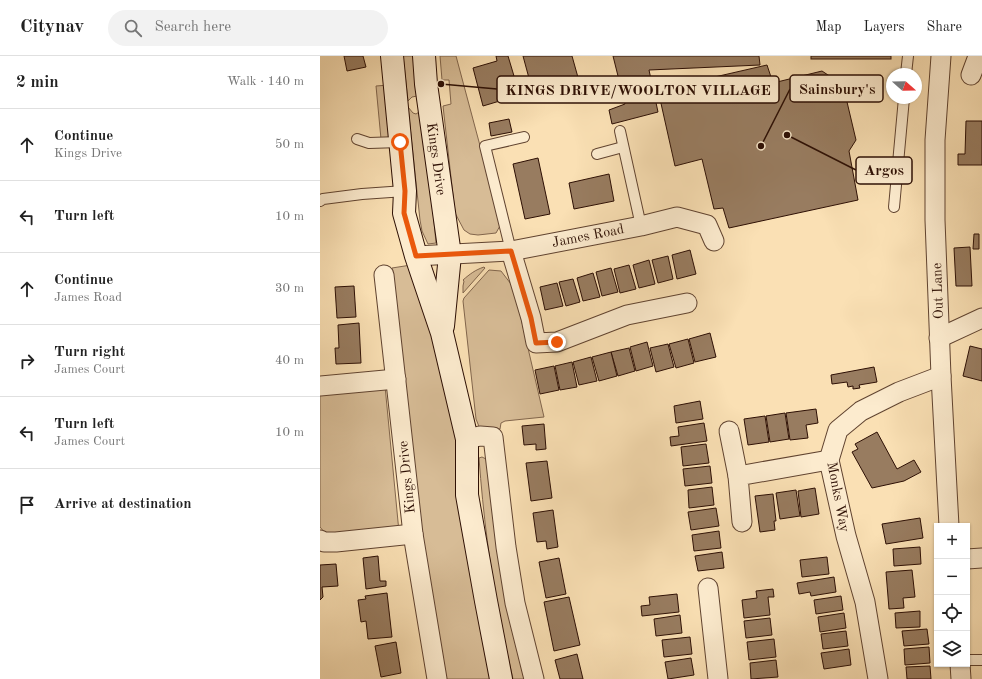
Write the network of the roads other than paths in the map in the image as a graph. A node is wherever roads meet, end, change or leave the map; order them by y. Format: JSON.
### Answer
{"nodes":[{"id":1,"x":392,"y":56,"type":"edge"},
{"id":2,"x":424,"y":56,"type":"edge"},
{"id":3,"x":908,"y":56,"type":"edge"},
{"id":4,"x":941,"y":56,"type":"edge"},
{"id":5,"x":907,"y":68,"type":"edge"},
{"id":6,"x":904,"y":104,"type":"edge"},
{"id":7,"x":620,"y":131,"type":"dead end"},
{"id":8,"x":524,"y":137,"type":"dead end"},
{"id":9,"x":357,"y":139,"type":"dead end"},
{"id":10,"x":400,"y":142,"type":"junction"},
{"id":11,"x":624,"y":147,"type":"junction"},
{"id":12,"x":597,"y":154,"type":"dead end"},
{"id":13,"x":405,"y":191,"type":"junction"},
{"id":14,"x":320,"y":201,"type":"edge"},
{"id":15,"x":894,"y":207,"type":"dead end"},
{"id":16,"x":641,"y":226,"type":"junction"},
{"id":17,"x":714,"y":241,"type":"dead end"},
{"id":18,"x":511,"y":251,"type":"junction"},
{"id":19,"x":450,"y":255,"type":"junction"},
{"id":20,"x":416,"y":256,"type":"junction"},
{"id":21,"x":384,"y":275,"type":"dead end"},
{"id":22,"x":687,"y":303,"type":"dead end"},
{"id":23,"x":982,"y":318,"type":"edge"},
{"id":24,"x":442,"y":333,"type":"junction"},
{"id":25,"x":940,"y":338,"type":"junction"},
{"id":26,"x":941,"y":376,"type":"junction"},
{"id":27,"x":396,"y":379,"type":"junction"},
{"id":28,"x":320,"y":386,"type":"edge"},
{"id":29,"x":729,"y":431,"type":"dead end"},
{"id":30,"x":467,"y":438,"type":"junction"},
{"id":31,"x":829,"y":460,"type":"junction"},
{"id":32,"x":738,"y":476,"type":"junction"},
{"id":33,"x":742,"y":522,"type":"dead end"},
{"id":34,"x":949,"y":523,"type":"edge"},
{"id":35,"x":413,"y":534,"type":"junction"},
{"id":36,"x":320,"y":540,"type":"edge"},
{"id":37,"x":970,"y":558,"type":"edge"},
{"id":38,"x":982,"y":558,"type":"edge"},
{"id":39,"x":708,"y":588,"type":"dead end"},
{"id":40,"x":970,"y":660,"type":"edge"},
{"id":41,"x":982,"y":660,"type":"edge"},
{"id":42,"x":960,"y":667,"type":"edge"},
{"id":43,"x":437,"y":679,"type":"edge"},
{"id":44,"x":501,"y":679,"type":"edge"},
{"id":45,"x":534,"y":679,"type":"edge"},
{"id":46,"x":718,"y":679,"type":"edge"},
{"id":47,"x":878,"y":679,"type":"edge"},
{"id":48,"x":961,"y":679,"type":"edge"}],
"edges":[{"from":1,"to":10,"type":"street","name":"Kings Drive"},
{"from":2,"to":19,"type":"street","name":"Kings Drive"},
{"from":3,"to":5,"type":"lane"},
{"from":4,"to":25,"type":"street","name":"Out Lane"},
{"from":6,"to":15,"type":"lane"},
{"from":7,"to":11,"type":"lane"},
{"from":8,"to":18,"type":"lane"},
{"from":9,"to":10,"type":"lane"},
{"from":10,"to":13,"type":"street","name":"Kings Drive"},
{"from":11,"to":12,"type":"lane"},
{"from":11,"to":16,"type":"lane"},
{"from":13,"to":14,"type":"lane"},
{"from":13,"to":20,"type":"street","name":"Kings Drive"},
{"from":16,"to":17,"type":"street","name":"James Road"},
{"from":16,"to":18,"type":"street","name":"James Road"},
{"from":18,"to":19,"type":"street","name":"James Road"},
{"from":18,"to":22,"type":"street"},
{"from":19,"to":20,"type":"street","name":"James Road"},
{"from":19,"to":24,"type":"street","name":"Kings Drive"},
{"from":20,"to":24,"type":"street","name":"Kings Drive"},
{"from":21,"to":27,"type":"street","name":"Kings Drive"},
{"from":23,"to":25,"type":"street"},
{"from":24,"to":30,"type":"street","name":"Kings Drive"},
{"from":25,"to":26,"type":"street","name":"Out Lane"},
{"from":26,"to":31,"type":"street","name":"Monks Way"},
{"from":26,"to":34,"type":"street","name":"Out Lane"},
{"from":27,"to":28,"type":"street"},
{"from":27,"to":35,"type":"street","name":"Kings Drive"},
{"from":29,"to":32,"type":"street"},
{"from":30,"to":44,"type":"street","name":"Kings Drive"},
{"from":30,"to":45,"type":"street"},
{"from":31,"to":32,"type":"street"},
{"from":31,"to":47,"type":"street","name":"Monks Way"},
{"from":32,"to":33,"type":"street"},
{"from":35,"to":36,"type":"street"},
{"from":35,"to":43,"type":"street","name":"Kings Drive"},
{"from":37,"to":38,"type":"street"},
{"from":39,"to":46,"type":"street"},
{"from":40,"to":41,"type":"lane"},
{"from":42,"to":48,"type":"street"}]}
